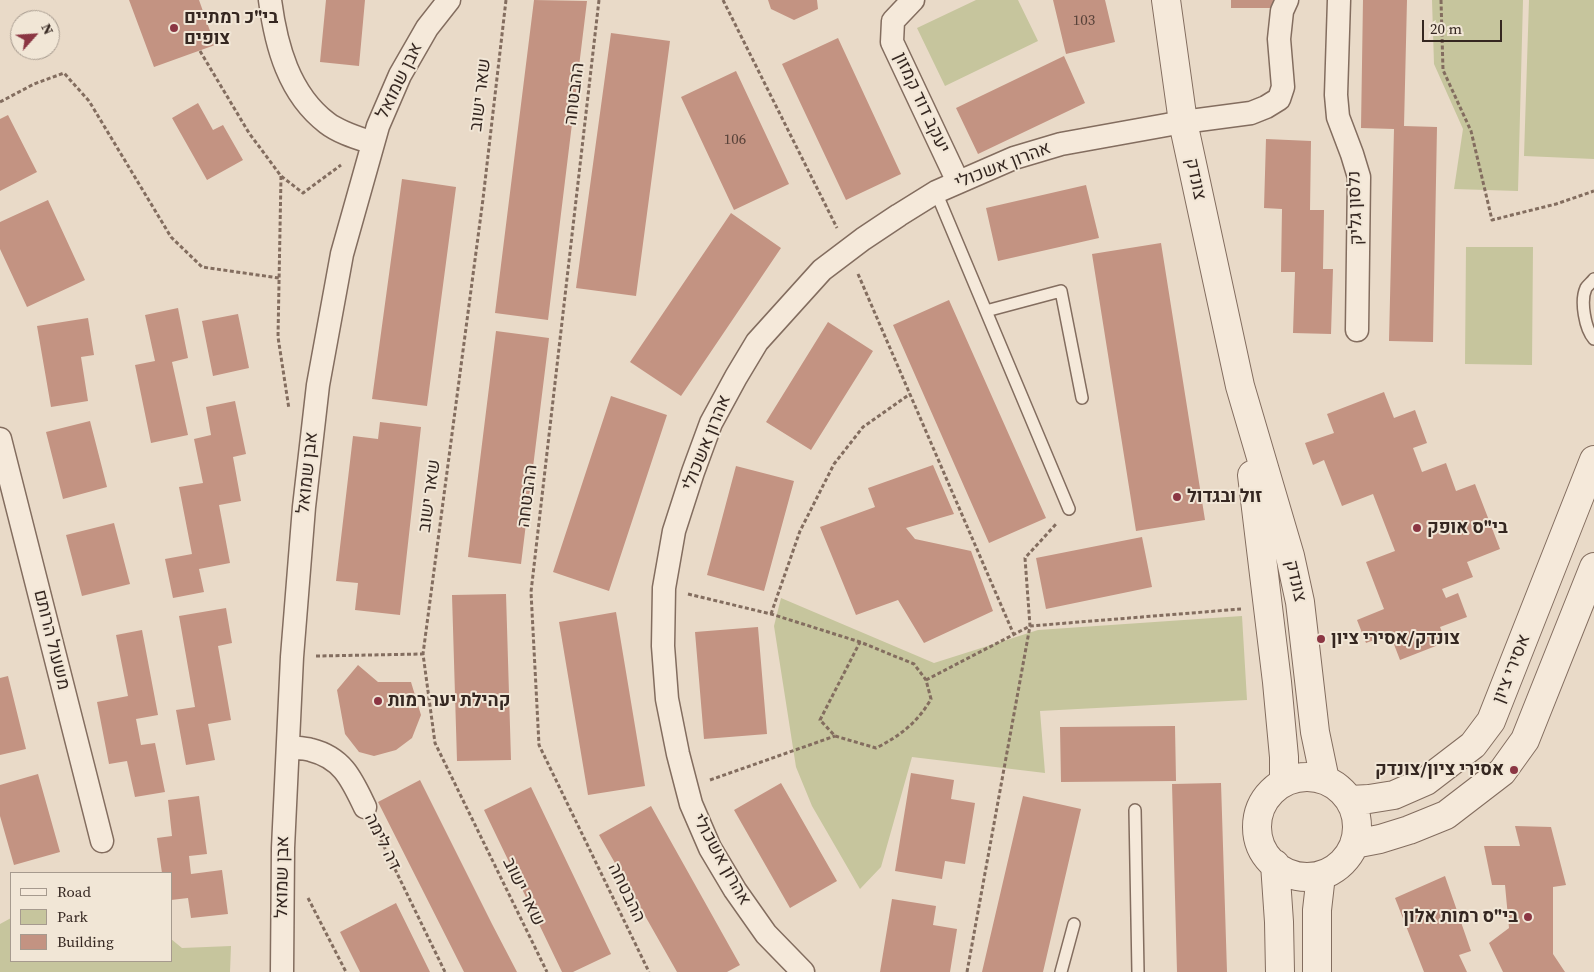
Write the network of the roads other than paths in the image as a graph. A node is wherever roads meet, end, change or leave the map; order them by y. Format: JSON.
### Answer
{"nodes":[{"id":1,"x":270,"y":0,"type":"edge"},
{"id":2,"x":449,"y":0,"type":"edge"},
{"id":3,"x":913,"y":0,"type":"edge"},
{"id":4,"x":1166,"y":0,"type":"edge"},
{"id":5,"x":1287,"y":0,"type":"edge"},
{"id":6,"x":1339,"y":0,"type":"edge"},
{"id":7,"x":1183,"y":122,"type":"junction"},
{"id":8,"x":373,"y":143,"type":"junction"},
{"id":9,"x":958,"y":182,"type":"junction"},
{"id":10,"x":936,"y":192,"type":"junction"},
{"id":11,"x":1594,"y":279,"type":"edge"},
{"id":12,"x":986,"y":310,"type":"junction"},
{"id":13,"x":1357,"y":330,"type":"dead end"},
{"id":14,"x":1594,"y":339,"type":"edge"},
{"id":15,"x":1240,"y":386,"type":"junction"},
{"id":16,"x":1082,"y":398,"type":"dead end"},
{"id":17,"x":0,"y":439,"type":"edge"},
{"id":18,"x":1594,"y":460,"type":"edge"},
{"id":19,"x":1069,"y":509,"type":"road end"},
{"id":20,"x":1594,"y":567,"type":"edge"},
{"id":21,"x":1315,"y":732,"type":"junction"},
{"id":22,"x":288,"y":747,"type":"junction"},
{"id":23,"x":1325,"y":780,"type":"junction"},
{"id":24,"x":1426,"y":781,"type":"junction"},
{"id":25,"x":1284,"y":782,"type":"junction"},
{"id":26,"x":1350,"y":800,"type":"junction"},
{"id":27,"x":365,"y":807,"type":"road end"},
{"id":28,"x":1135,"y":810,"type":"dead end"},
{"id":29,"x":102,"y":841,"type":"dead end"},
{"id":30,"x":1354,"y":844,"type":"junction"},
{"id":31,"x":1275,"y":864,"type":"junction"},
{"id":32,"x":1321,"y":874,"type":"junction"},
{"id":33,"x":1074,"y":924,"type":"dead end"},
{"id":34,"x":282,"y":972,"type":"edge"},
{"id":35,"x":803,"y":972,"type":"edge"},
{"id":36,"x":1061,"y":972,"type":"edge"},
{"id":37,"x":1138,"y":972,"type":"edge"},
{"id":38,"x":1280,"y":972,"type":"edge"},
{"id":39,"x":1317,"y":972,"type":"edge"}],
"edges":[{"from":1,"to":8,"type":"street"},
{"from":2,"to":8,"type":"street","name":"אבן שמואל"},
{"from":3,"to":9,"type":"street","name":"יעקב דוד קמזון"},
{"from":4,"to":7,"type":"street","name":"צונדק"},
{"from":5,"to":7,"type":"street"},
{"from":6,"to":13,"type":"street","name":"נלסון גליק"},
{"from":7,"to":9,"type":"street","name":"אהרון אשכולי"},
{"from":7,"to":15,"type":"street","name":"צונדק"},
{"from":8,"to":22,"type":"street","name":"אבן שמואל"},
{"from":9,"to":10,"type":"street","name":"אהרון אשכולי"},
{"from":10,"to":12,"type":"lane"},
{"from":10,"to":35,"type":"street","name":"אהרון אשכולי"},
{"from":11,"to":14,"type":"lane"},
{"from":12,"to":16,"type":"lane"},
{"from":12,"to":19,"type":"lane"},
{"from":15,"to":21,"type":"street","name":"צונדק"},
{"from":15,"to":25,"type":"street","name":"צונדק"},
{"from":17,"to":29,"type":"street","name":"משעול הרותם"},
{"from":18,"to":24,"type":"street","name":"אסירי ציון"},
{"from":20,"to":30,"type":"street"},
{"from":21,"to":23,"type":"street","name":"צונדק"},
{"from":21,"to":24,"type":"street"},
{"from":22,"to":27,"type":"street","name":"דה לימה"},
{"from":22,"to":34,"type":"street","name":"אבן שמואל"},
{"from":23,"to":25,"type":"street"},
{"from":23,"to":26,"type":"street"},
{"from":24,"to":26,"type":"street","name":"אסירי ציון"},
{"from":25,"to":31,"type":"street"},
{"from":26,"to":30,"type":"street"},
{"from":28,"to":37,"type":"lane"},
{"from":30,"to":32,"type":"street"},
{"from":31,"to":32,"type":"street"},
{"from":31,"to":38,"type":"street"},
{"from":32,"to":39,"type":"street"},
{"from":33,"to":36,"type":"lane"}]}
